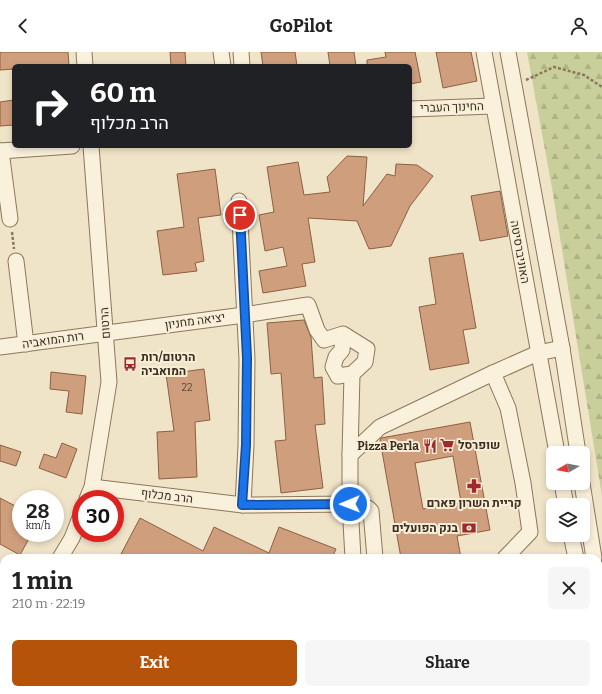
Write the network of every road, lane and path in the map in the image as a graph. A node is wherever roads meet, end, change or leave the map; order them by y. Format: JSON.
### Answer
{"nodes":[{"id":1,"x":84,"y":52,"type":"edge"},
{"id":2,"x":221,"y":52,"type":"edge"},
{"id":3,"x":241,"y":52,"type":"edge"},
{"id":4,"x":484,"y":52,"type":"edge"},
{"id":5,"x":508,"y":52,"type":"edge"},
{"id":6,"x":85,"y":64,"type":"edge"},
{"id":7,"x":223,"y":64,"type":"edge"},
{"id":8,"x":242,"y":64,"type":"edge"},
{"id":9,"x":514,"y":85,"type":"junction"},
{"id":10,"x":602,"y":87,"type":"edge"},
{"id":11,"x":493,"y":106,"type":"junction"},
{"id":12,"x":412,"y":109,"type":"edge"},
{"id":13,"x":44,"y":148,"type":"edge"},
{"id":14,"x":92,"y":148,"type":"edge"},
{"id":15,"x":1,"y":151,"type":"edge"},
{"id":16,"x":239,"y":201,"type":"dead end"},
{"id":17,"x":10,"y":219,"type":"joint"},
{"id":18,"x":16,"y":261,"type":"joint"},
{"id":19,"x":244,"y":315,"type":"junction"},
{"id":20,"x":105,"y":333,"type":"junction"},
{"id":21,"x":343,"y":334,"type":"junction"},
{"id":22,"x":26,"y":344,"type":"junction"},
{"id":23,"x":0,"y":347,"type":"edge"},
{"id":24,"x":562,"y":348,"type":"junction"},
{"id":25,"x":538,"y":353,"type":"junction"},
{"id":26,"x":492,"y":373,"type":"junction"},
{"id":27,"x":352,"y":374,"type":"junction"},
{"id":28,"x":556,"y":446,"type":"edge"},
{"id":29,"x":577,"y":446,"type":"edge"},
{"id":30,"x":350,"y":456,"type":"junction"},
{"id":31,"x":91,"y":490,"type":"edge"},
{"id":32,"x":583,"y":490,"type":"edge"},
{"id":33,"x":124,"y":496,"type":"edge"},
{"id":34,"x":350,"y":504,"type":"junction"},
{"id":35,"x":242,"y":505,"type":"junction"},
{"id":36,"x":72,"y":538,"type":"joint"},
{"id":37,"x":573,"y":542,"type":"edge"},
{"id":38,"x":62,"y":554,"type":"edge"},
{"id":39,"x":71,"y":554,"type":"edge"},
{"id":40,"x":353,"y":554,"type":"edge"},
{"id":41,"x":375,"y":554,"type":"edge"},
{"id":42,"x":509,"y":554,"type":"edge"},
{"id":43,"x":575,"y":554,"type":"edge"},
{"id":44,"x":593,"y":554,"type":"edge"}],
"edges":[{"from":1,"to":6,"type":"street"},
{"from":2,"to":7,"type":"street"},
{"from":3,"to":8,"type":"street"},
{"from":4,"to":11,"type":"street","name":"האוניברסיטה"},
{"from":5,"to":9,"type":"street","name":"האוניברסיטה"},
{"from":9,"to":10,"type":"path"},
{"from":9,"to":24,"type":"street","name":"האוניברסיטה"},
{"from":11,"to":12,"type":"street","name":"החינוך העברי"},
{"from":11,"to":25,"type":"street","name":"האוניברסיטה"},
{"from":13,"to":15,"type":"street"},
{"from":14,"to":20,"type":"street","name":"הרטום"},
{"from":15,"to":17,"type":"street"},
{"from":16,"to":19,"type":"street"},
{"from":17,"to":18,"type":"path"},
{"from":18,"to":22,"type":"street"},
{"from":19,"to":20,"type":"street","name":"יציאה מחניון"},
{"from":19,"to":21,"type":"street","name":"יציאה מחניון"},
{"from":19,"to":35,"type":"street"},
{"from":20,"to":22,"type":"street","name":"רות המואביה"},
{"from":20,"to":31,"type":"street","name":"הרטום"},
{"from":21,"to":27,"type":"street"},
{"from":21,"to":27,"type":"street"},
{"from":22,"to":23,"type":"street","name":"רות המואביה"},
{"from":24,"to":25,"type":"street"},
{"from":24,"to":29,"type":"street","name":"האוניברסיטה"},
{"from":25,"to":26,"type":"street"},
{"from":25,"to":28,"type":"street","name":"האוניברסיטה"},
{"from":26,"to":30,"type":"street"},
{"from":26,"to":42,"type":"street"},
{"from":27,"to":30,"type":"street"},
{"from":30,"to":34,"type":"street"},
{"from":32,"to":44,"type":"street"},
{"from":33,"to":35,"type":"street","name":"הרב מכלוף"},
{"from":34,"to":35,"type":"street","name":"הרב מכלוף"},
{"from":34,"to":40,"type":"street"},
{"from":34,"to":41,"type":"street","name":"הרב מכלוף"},
{"from":36,"to":38,"type":"street"},
{"from":36,"to":39,"type":"street"},
{"from":37,"to":43,"type":"street"}]}
